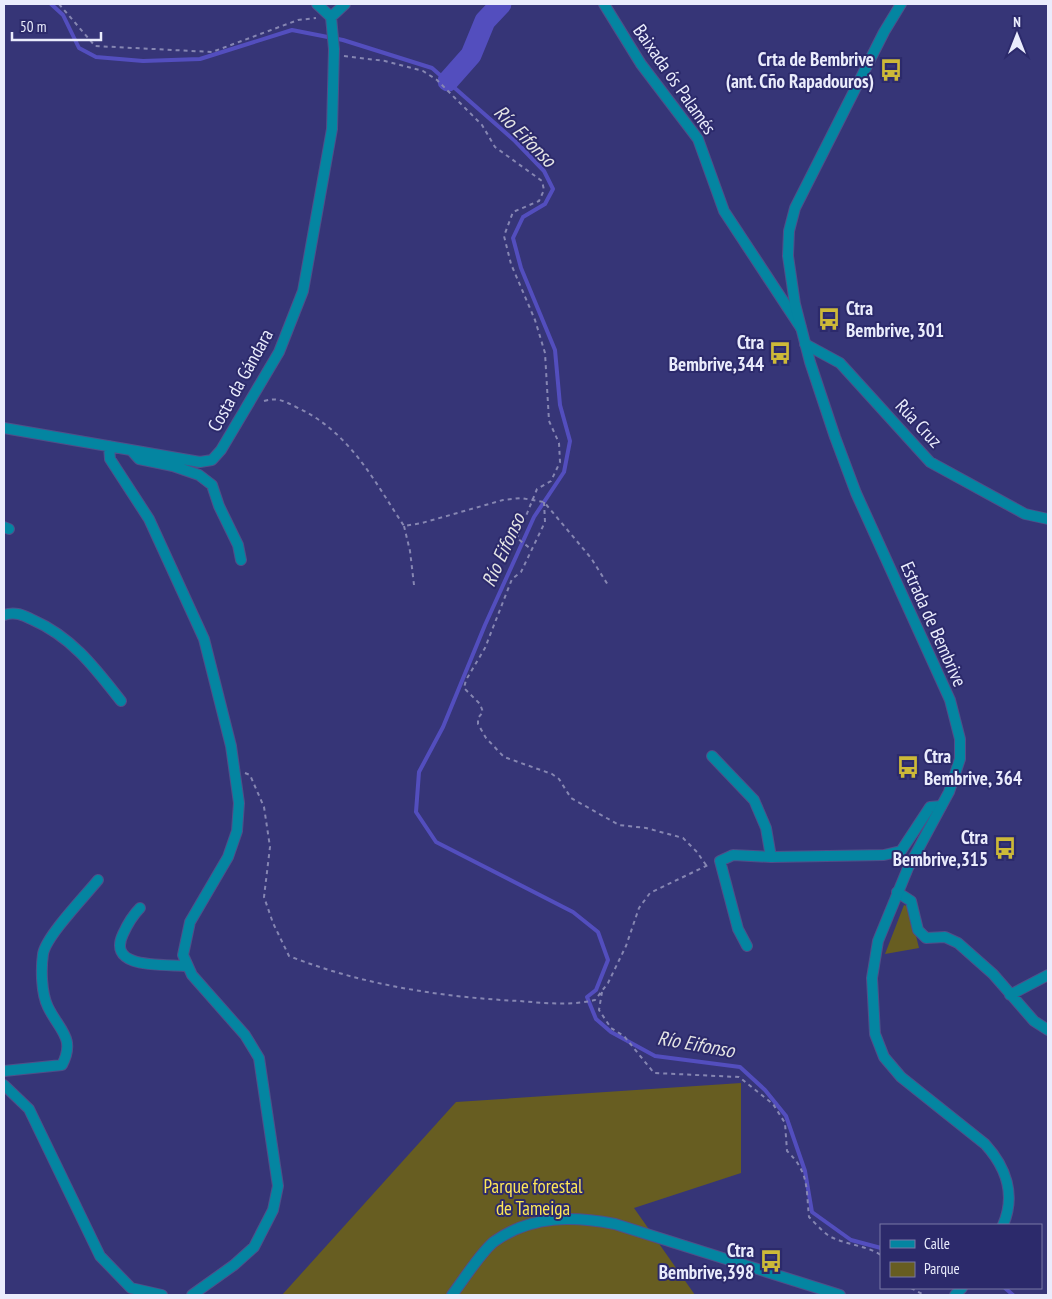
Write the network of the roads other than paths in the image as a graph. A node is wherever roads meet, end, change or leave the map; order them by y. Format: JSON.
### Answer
{"nodes":[{"id":1,"x":317,"y":4,"type":"edge"},
{"id":2,"x":346,"y":4,"type":"edge"},
{"id":3,"x":604,"y":4,"type":"edge"},
{"id":4,"x":901,"y":4,"type":"edge"},
{"id":5,"x":330,"y":17,"type":"junction"},
{"id":6,"x":802,"y":330,"type":"junction"},
{"id":7,"x":805,"y":344,"type":"junction"},
{"id":8,"x":4,"y":428,"type":"edge"},
{"id":9,"x":109,"y":446,"type":"junction"},
{"id":10,"x":131,"y":450,"type":"junction"},
{"id":11,"x":1048,"y":519,"type":"edge"},
{"id":12,"x":241,"y":560,"type":"dead end"},
{"id":13,"x":4,"y":615,"type":"edge"},
{"id":14,"x":120,"y":701,"type":"dead end"},
{"id":15,"x":712,"y":756,"type":"dead end"},
{"id":16,"x":941,"y":806,"type":"junction"},
{"id":17,"x":771,"y":858,"type":"junction"},
{"id":18,"x":98,"y":880,"type":"dead end"},
{"id":19,"x":897,"y":892,"type":"junction"},
{"id":20,"x":140,"y":908,"type":"dead end"},
{"id":21,"x":748,"y":946,"type":"dead end"},
{"id":22,"x":187,"y":966,"type":"junction"},
{"id":23,"x":1048,"y":976,"type":"edge"},
{"id":24,"x":1010,"y":995,"type":"junction"},
{"id":25,"x":1048,"y":1030,"type":"edge"},
{"id":26,"x":4,"y":1071,"type":"edge"},
{"id":27,"x":4,"y":1085,"type":"edge"},
{"id":28,"x":1003,"y":1224,"type":"edge"},
{"id":29,"x":131,"y":1292,"type":"edge"},
{"id":30,"x":162,"y":1295,"type":"edge"},
{"id":31,"x":192,"y":1295,"type":"edge"},
{"id":32,"x":452,"y":1295,"type":"edge"},
{"id":33,"x":840,"y":1295,"type":"edge"}],
"edges":[{"from":1,"to":5,"type":"street"},
{"from":2,"to":5,"type":"street"},
{"from":3,"to":6,"type":"street","name":"Baixada ós Palamés"},
{"from":4,"to":6,"type":"street","name":"Estrada de Bembrive"},
{"from":5,"to":10,"type":"street","name":"Costa da Gándara"},
{"from":6,"to":7,"type":"street","name":"Estrada de Bembrive"},
{"from":7,"to":11,"type":"street","name":"Rúa Cruz"},
{"from":7,"to":16,"type":"street","name":"Estrada de Bembrive"},
{"from":8,"to":9,"type":"street","name":"Costa da Gándara"},
{"from":9,"to":10,"type":"street","name":"Costa da Gándara"},
{"from":9,"to":22,"type":"street"},
{"from":10,"to":12,"type":"street"},
{"from":13,"to":14,"type":"street"},
{"from":15,"to":17,"type":"street"},
{"from":16,"to":17,"type":"street"},
{"from":16,"to":19,"type":"street","name":"Estrada de Bembrive"},
{"from":17,"to":21,"type":"street"},
{"from":18,"to":26,"type":"street"},
{"from":19,"to":24,"type":"street"},
{"from":19,"to":28,"type":"street","name":"Estrada de Bembrive"},
{"from":20,"to":22,"type":"street"},
{"from":22,"to":31,"type":"street"},
{"from":23,"to":24,"type":"street"},
{"from":24,"to":25,"type":"street"},
{"from":27,"to":29,"type":"street"},
{"from":29,"to":30,"type":"street"},
{"from":32,"to":33,"type":"street"}]}
